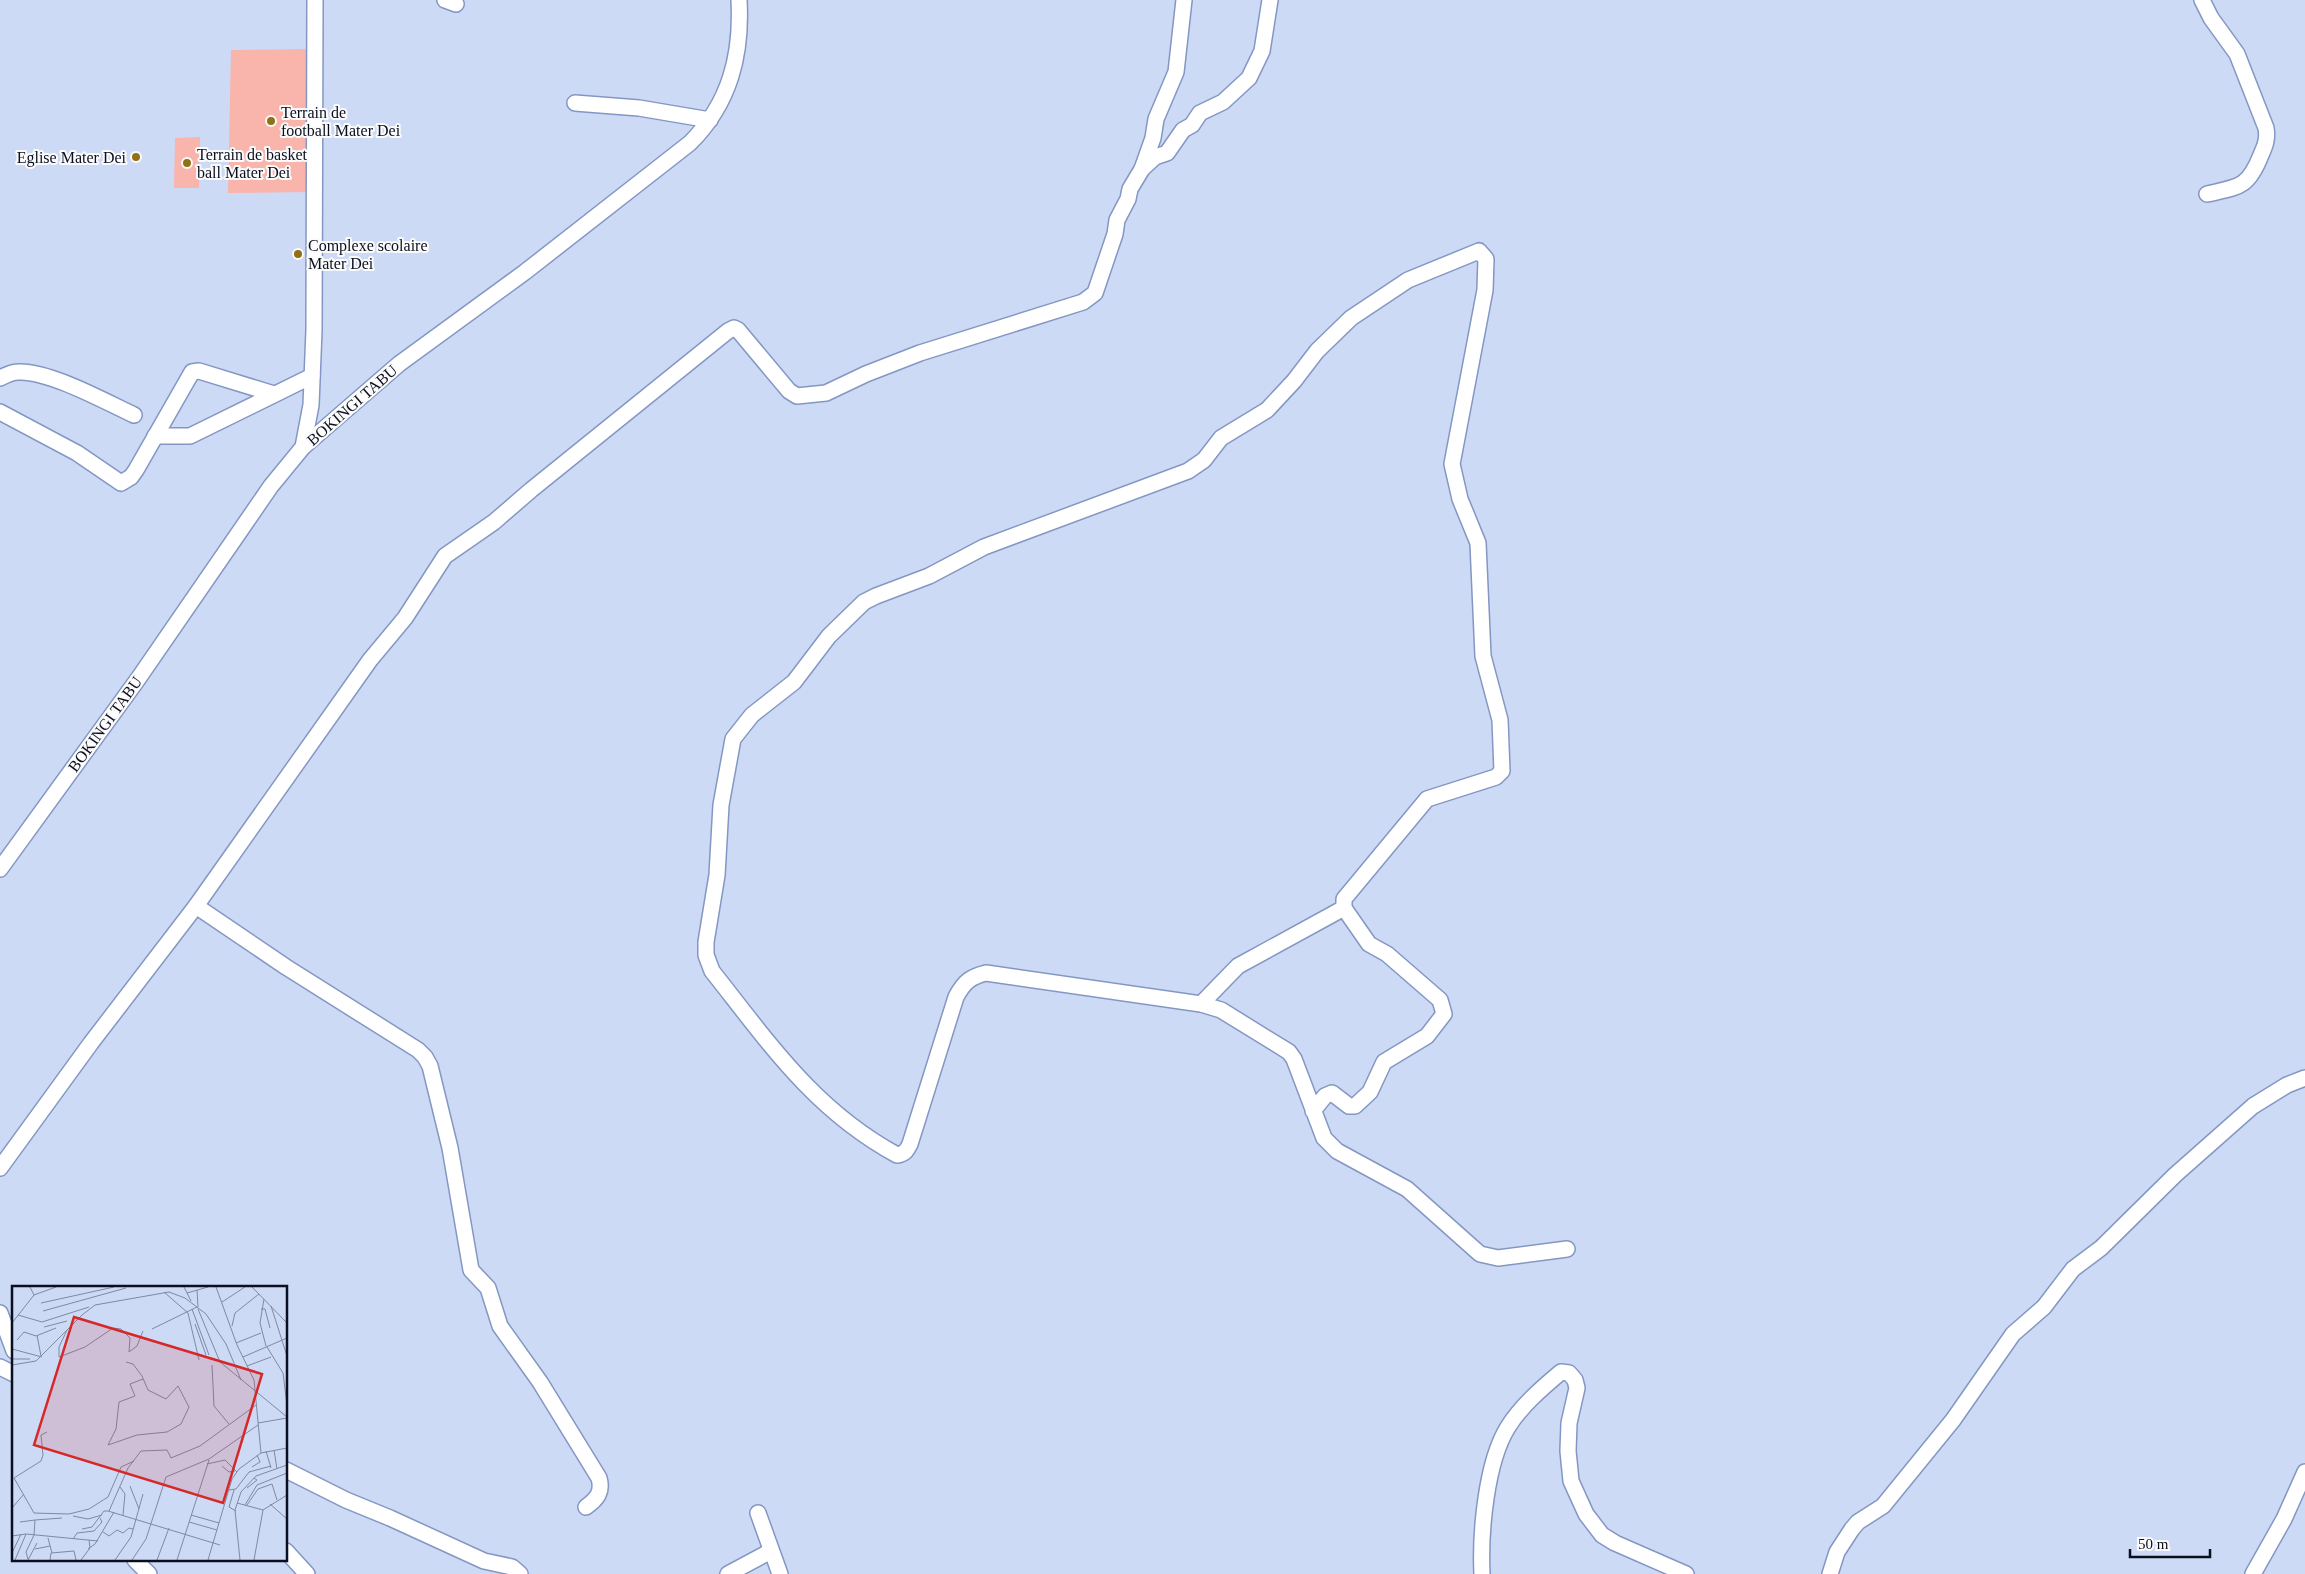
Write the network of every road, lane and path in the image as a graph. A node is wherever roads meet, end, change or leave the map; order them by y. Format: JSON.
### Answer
{"nodes":[{"id":1,"x":315,"y":0,"type":"edge"},
{"id":2,"x":739,"y":0,"type":"edge"},
{"id":3,"x":1184,"y":0,"type":"edge"},
{"id":4,"x":1270,"y":0,"type":"edge"},
{"id":5,"x":2202,"y":0,"type":"edge"},
{"id":6,"x":575,"y":104,"type":"dead end"},
{"id":7,"x":710,"y":120,"type":"junction"},
{"id":8,"x":1142,"y":169,"type":"junction"},
{"id":9,"x":2207,"y":194,"type":"dead end"},
{"id":10,"x":312,"y":376,"type":"junction"},
{"id":11,"x":0,"y":378,"type":"edge"},
{"id":12,"x":274,"y":394,"type":"junction"},
{"id":13,"x":0,"y":412,"type":"edge"},
{"id":14,"x":134,"y":415,"type":"dead end"},
{"id":15,"x":155,"y":436,"type":"junction"},
{"id":16,"x":303,"y":447,"type":"junction"},
{"id":17,"x":0,"y":869,"type":"edge"},
{"id":18,"x":196,"y":906,"type":"junction"},
{"id":19,"x":1344,"y":908,"type":"junction"},
{"id":20,"x":1201,"y":1004,"type":"junction"},
{"id":21,"x":2305,"y":1078,"type":"edge"},
{"id":22,"x":1313,"y":1111,"type":"junction"},
{"id":23,"x":0,"y":1168,"type":"edge"},
{"id":24,"x":1566,"y":1249,"type":"dead end"},
{"id":25,"x":0,"y":1313,"type":"edge"},
{"id":26,"x":12,"y":1346,"type":"edge"},
{"id":27,"x":0,"y":1367,"type":"edge"},
{"id":28,"x":12,"y":1373,"type":"edge"},
{"id":29,"x":288,"y":1471,"type":"edge"},
{"id":30,"x":2305,"y":1472,"type":"edge"},
{"id":31,"x":586,"y":1507,"type":"dead end"},
{"id":32,"x":758,"y":1513,"type":"dead end"},
{"id":33,"x":771,"y":1551,"type":"junction"},
{"id":34,"x":288,"y":1553,"type":"edge"},
{"id":35,"x":138,"y":1562,"type":"edge"},
{"id":36,"x":149,"y":1574,"type":"edge"},
{"id":37,"x":307,"y":1574,"type":"edge"},
{"id":38,"x":520,"y":1574,"type":"edge"},
{"id":39,"x":728,"y":1574,"type":"edge"},
{"id":40,"x":780,"y":1574,"type":"edge"},
{"id":41,"x":1482,"y":1574,"type":"edge"},
{"id":42,"x":1686,"y":1574,"type":"edge"},
{"id":43,"x":1830,"y":1574,"type":"edge"},
{"id":44,"x":2253,"y":1574,"type":"edge"}],
"edges":[{"from":1,"to":10,"type":"street"},
{"from":2,"to":7,"type":"street","name":"BOKINGI TABU"},
{"from":3,"to":8,"type":"street"},
{"from":4,"to":8,"type":"street"},
{"from":5,"to":9,"type":"street"},
{"from":6,"to":7,"type":"street"},
{"from":7,"to":16,"type":"street","name":"BOKINGI TABU"},
{"from":8,"to":18,"type":"street"},
{"from":10,"to":12,"type":"street"},
{"from":10,"to":16,"type":"street"},
{"from":11,"to":14,"type":"street"},
{"from":12,"to":15,"type":"street"},
{"from":12,"to":15,"type":"street"},
{"from":13,"to":15,"type":"street"},
{"from":16,"to":17,"type":"street","name":"BOKINGI TABU"},
{"from":18,"to":23,"type":"street"},
{"from":18,"to":31,"type":"street"},
{"from":19,"to":20,"type":"street"},
{"from":19,"to":20,"type":"street"},
{"from":19,"to":22,"type":"street"},
{"from":20,"to":22,"type":"street"},
{"from":21,"to":43,"type":"street"},
{"from":22,"to":24,"type":"street"},
{"from":25,"to":26,"type":"street"},
{"from":27,"to":28,"type":"street"},
{"from":29,"to":38,"type":"street"},
{"from":30,"to":44,"type":"street"},
{"from":32,"to":33,"type":"street"},
{"from":33,"to":39,"type":"street"},
{"from":33,"to":40,"type":"street"},
{"from":34,"to":37,"type":"street"},
{"from":35,"to":36,"type":"street"},
{"from":41,"to":42,"type":"street"}]}
